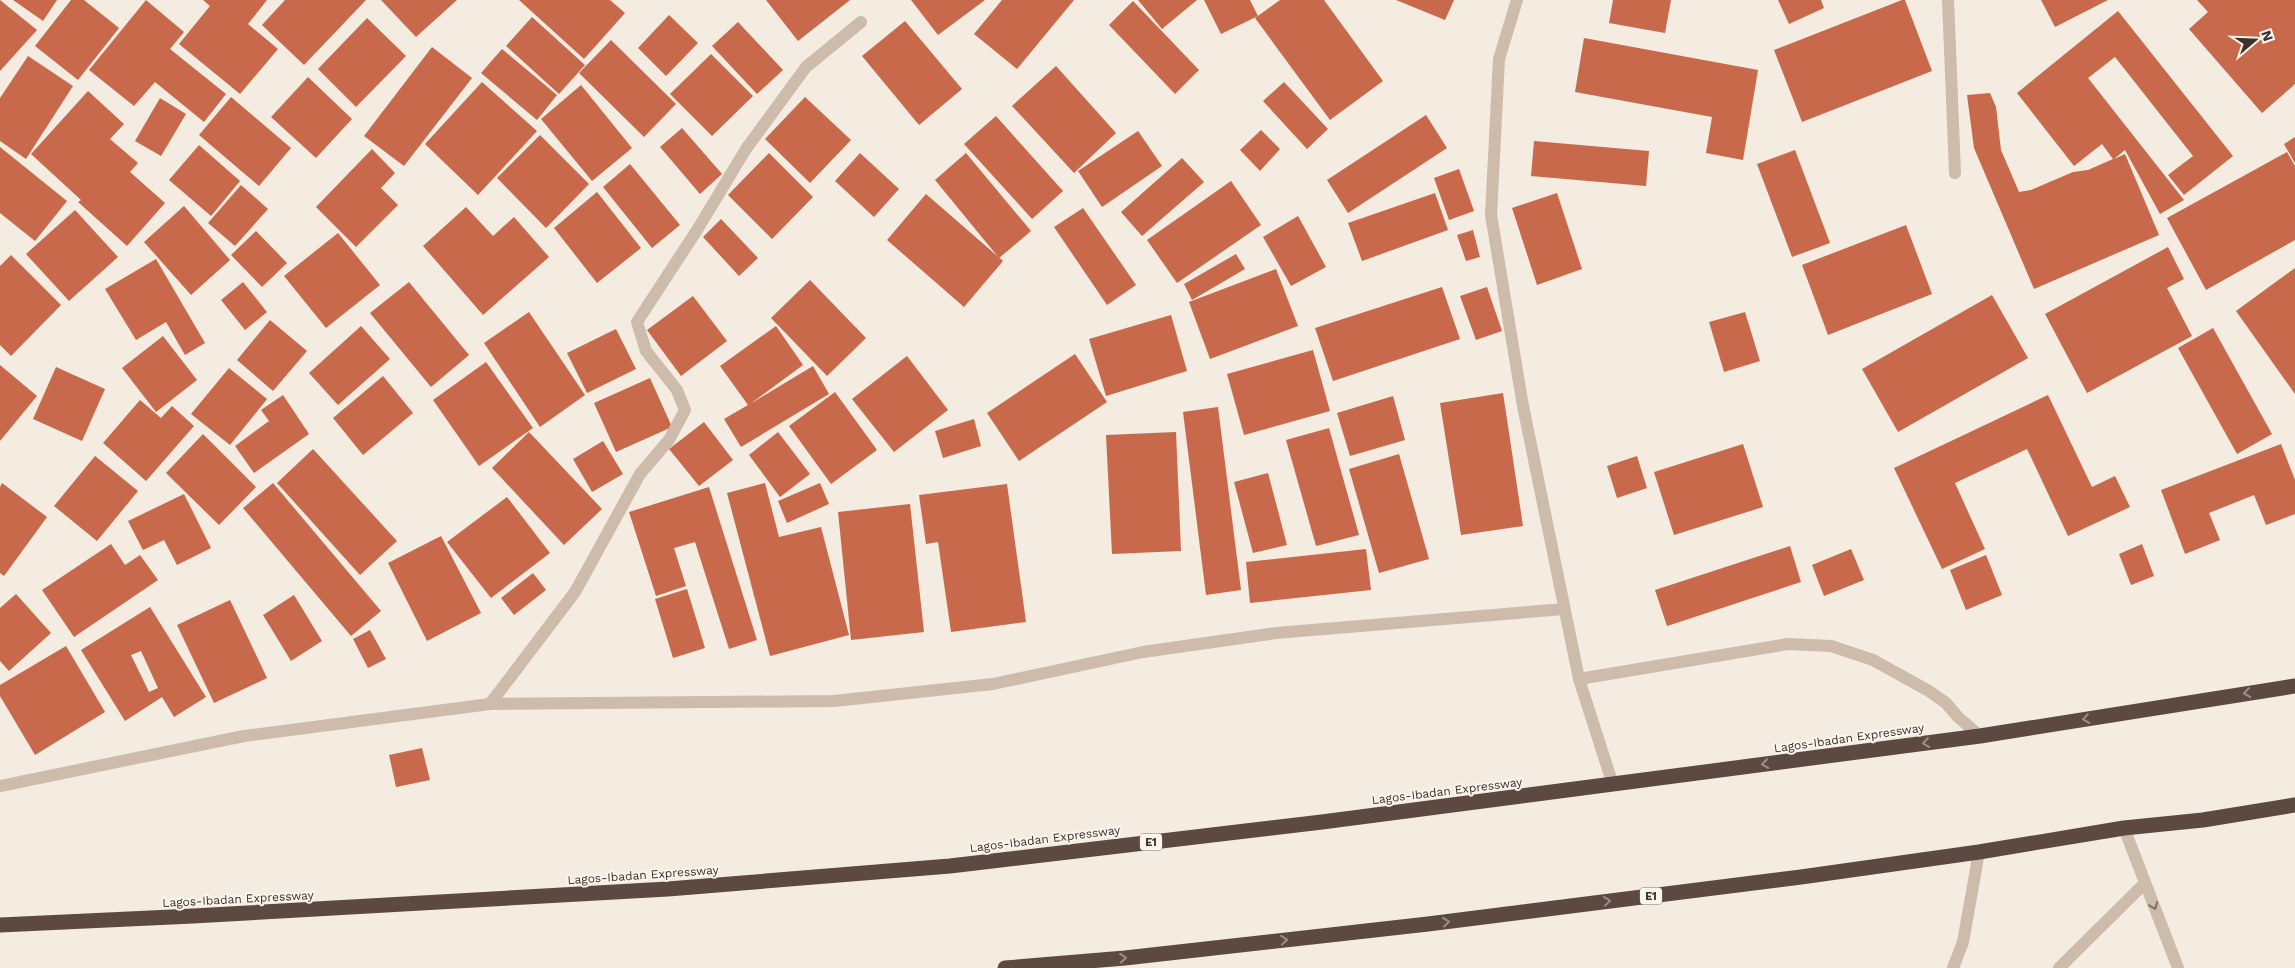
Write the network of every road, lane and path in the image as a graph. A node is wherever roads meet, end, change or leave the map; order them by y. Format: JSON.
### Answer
{"nodes":[{"id":1,"x":1517,"y":0,"type":"edge"},
{"id":2,"x":1948,"y":0,"type":"edge"},
{"id":3,"x":860,"y":22,"type":"dead end"},
{"id":4,"x":1955,"y":173,"type":"dead end"},
{"id":5,"x":1564,"y":609,"type":"junction"},
{"id":6,"x":1579,"y":678,"type":"junction"},
{"id":7,"x":2295,"y":686,"type":"edge"},
{"id":8,"x":490,"y":704,"type":"junction"},
{"id":9,"x":1980,"y":736,"type":"junction"},
{"id":10,"x":1612,"y":785,"type":"junction"},
{"id":11,"x":0,"y":786,"type":"edge"},
{"id":12,"x":2295,"y":805,"type":"edge"},
{"id":13,"x":2124,"y":828,"type":"junction"},
{"id":14,"x":1979,"y":852,"type":"junction"},
{"id":15,"x":2145,"y":883,"type":"junction"},
{"id":16,"x":0,"y":925,"type":"edge"},
{"id":17,"x":1004,"y":968,"type":"edge"},
{"id":18,"x":1953,"y":968,"type":"edge"},
{"id":19,"x":2059,"y":968,"type":"edge"},
{"id":20,"x":2178,"y":968,"type":"edge"}],
"edges":[{"from":1,"to":5,"type":"street"},
{"from":2,"to":4,"type":"street"},
{"from":3,"to":8,"type":"street"},
{"from":5,"to":6,"type":"street"},
{"from":5,"to":8,"type":"street"},
{"from":6,"to":9,"type":"street"},
{"from":6,"to":10,"type":"street"},
{"from":7,"to":9,"type":"highway","name":"Lagos-Ibadan Expressway","number":"E1","one_way":true},
{"from":8,"to":11,"type":"street"},
{"from":9,"to":10,"type":"highway","name":"Lagos-Ibadan Expressway","number":"E1","one_way":true},
{"from":10,"to":16,"type":"highway","name":"Lagos-Ibadan Expressway","number":"E1"},
{"from":12,"to":13,"type":"highway","number":"E1"},
{"from":13,"to":14,"type":"highway","number":"E1"},
{"from":13,"to":15,"type":"street"},
{"from":17,"to":14,"type":"highway","number":"E1","one_way":true},
{"from":14,"to":18,"type":"street"},
{"from":15,"to":19,"type":"street"},
{"from":15,"to":20,"type":"street","one_way":true}]}
